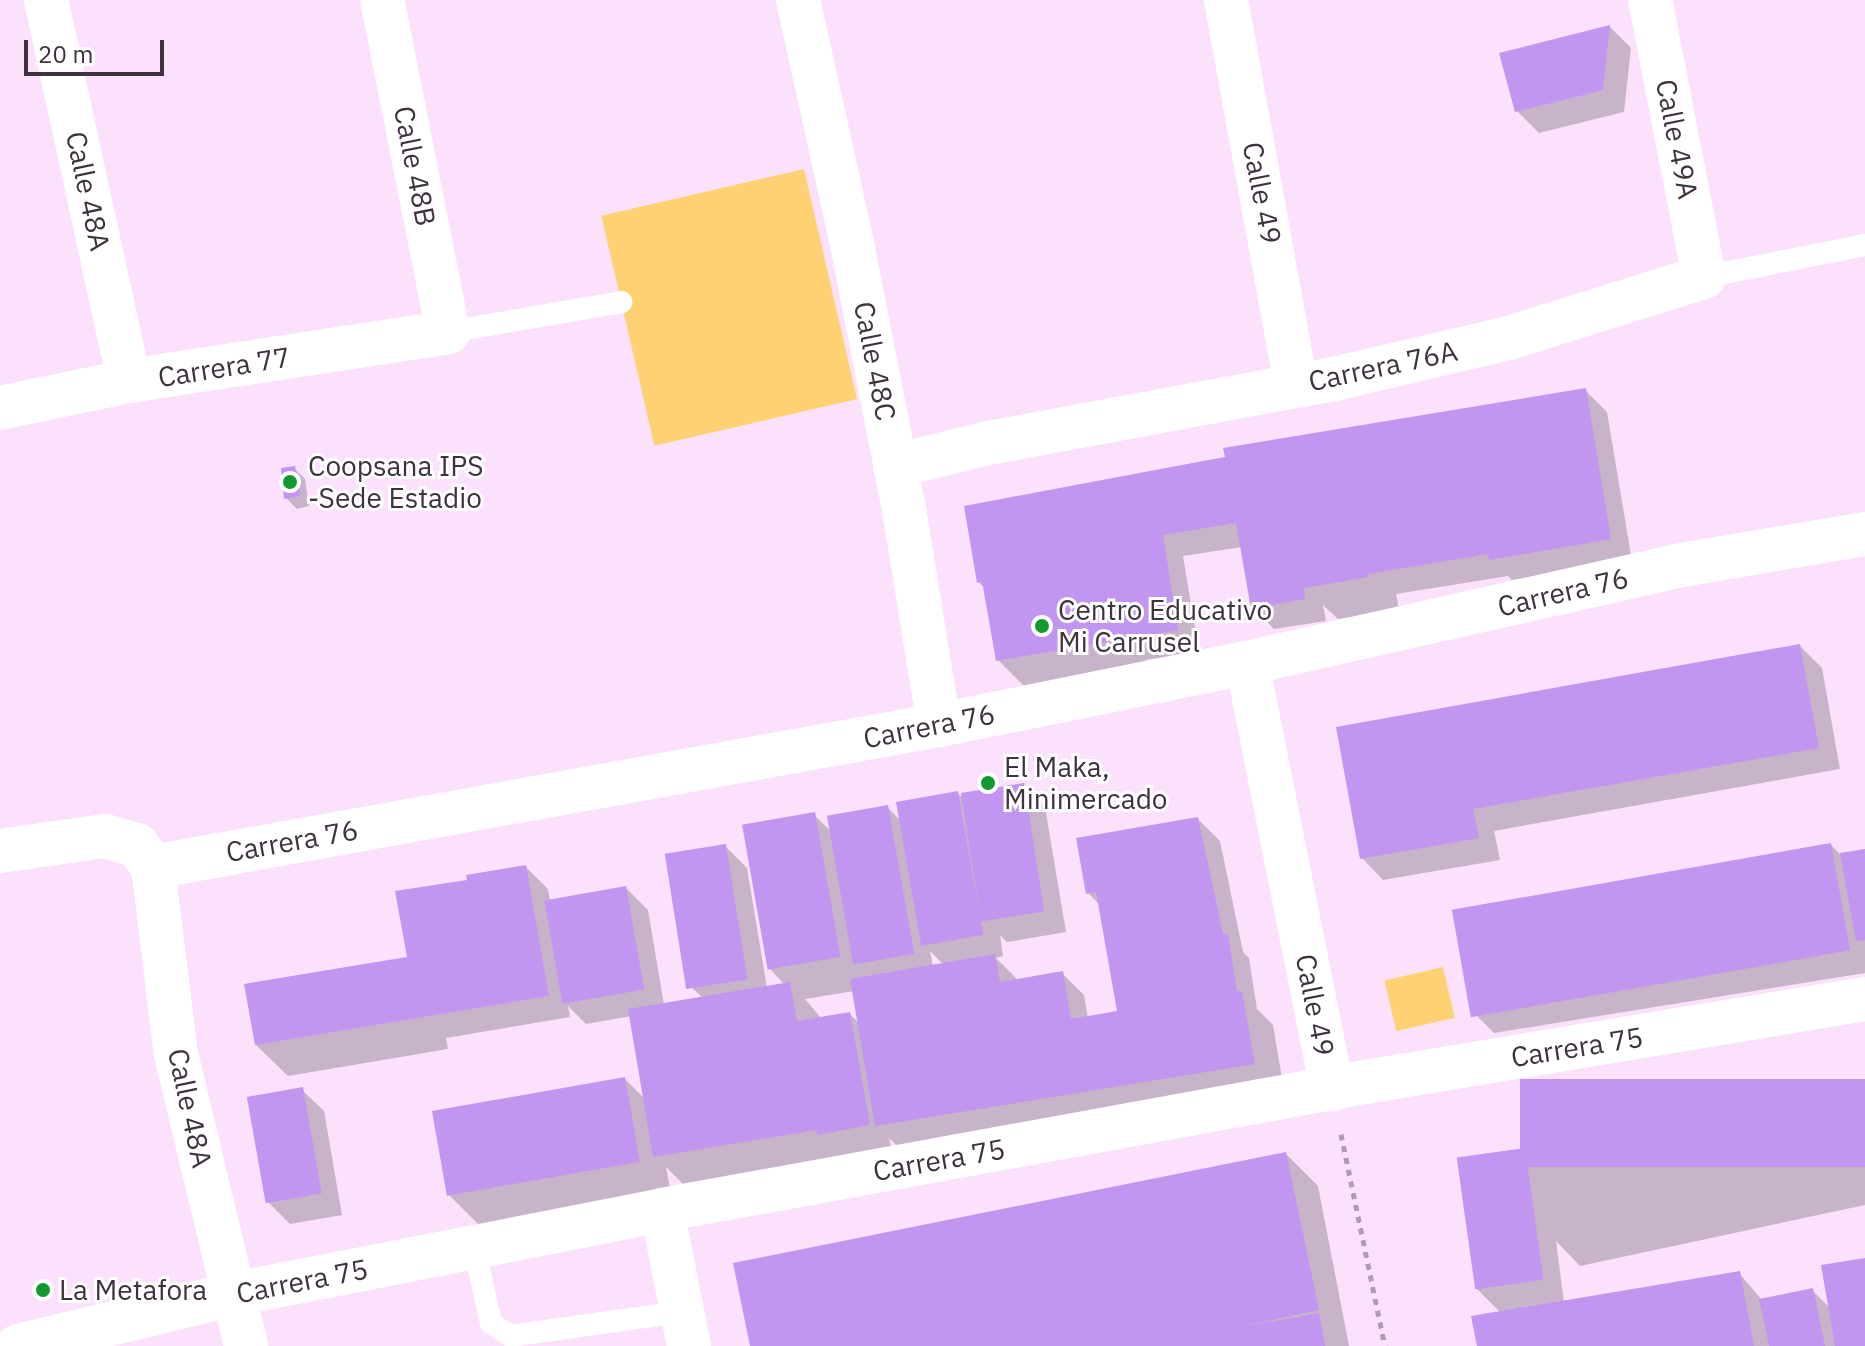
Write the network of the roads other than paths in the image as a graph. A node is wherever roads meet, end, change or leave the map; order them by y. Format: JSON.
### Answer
{"nodes":[{"id":1,"x":46,"y":0,"type":"edge"},
{"id":2,"x":382,"y":0,"type":"edge"},
{"id":3,"x":798,"y":0,"type":"edge"},
{"id":4,"x":1226,"y":0,"type":"edge"},
{"id":5,"x":1650,"y":0,"type":"edge"},
{"id":6,"x":1865,"y":245,"type":"edge"},
{"id":7,"x":1704,"y":277,"type":"junction"},
{"id":8,"x":621,"y":302,"type":"dead end"},
{"id":9,"x":448,"y":332,"type":"junction"},
{"id":10,"x":129,"y":381,"type":"junction"},
{"id":11,"x":1296,"y":385,"type":"junction"},
{"id":12,"x":0,"y":408,"type":"edge"},
{"id":13,"x":895,"y":466,"type":"junction"},
{"id":14,"x":1865,"y":534,"type":"edge"},
{"id":15,"x":1247,"y":663,"type":"junction"},
{"id":16,"x":939,"y":725,"type":"junction"},
{"id":17,"x":0,"y":851,"type":"edge"},
{"id":18,"x":153,"y":867,"type":"junction"},
{"id":19,"x":1865,"y":999,"type":"edge"},
{"id":20,"x":1332,"y":1090,"type":"junction"},
{"id":21,"x":662,"y":1210,"type":"junction"},
{"id":22,"x":474,"y":1246,"type":"junction"},
{"id":23,"x":235,"y":1294,"type":"junction"},
{"id":24,"x":685,"y":1329,"type":"edge"},
{"id":25,"x":114,"y":1334,"type":"edge"},
{"id":26,"x":18,"y":1346,"type":"edge"},
{"id":27,"x":246,"y":1346,"type":"edge"}],
"edges":[{"from":1,"to":10,"type":"street","name":"Calle 48A"},
{"from":2,"to":9,"type":"street","name":"Calle 48B"},
{"from":3,"to":13,"type":"street","name":"Calle 48C"},
{"from":4,"to":11,"type":"street","name":"Calle 49"},
{"from":5,"to":7,"type":"street","name":"Calle 49A"},
{"from":6,"to":7,"type":"lane","name":"Carrera 76A"},
{"from":7,"to":11,"type":"street","name":"Carrera 76A"},
{"from":8,"to":9,"type":"lane"},
{"from":9,"to":10,"type":"street","name":"Carrera 77"},
{"from":10,"to":12,"type":"street","name":"Carrera 77"},
{"from":11,"to":13,"type":"street","name":"Carrera 76A"},
{"from":13,"to":16,"type":"street","name":"Calle 48C"},
{"from":14,"to":15,"type":"street","name":"Carrera 76"},
{"from":15,"to":16,"type":"street","name":"Carrera 76"},
{"from":15,"to":20,"type":"street","name":"Calle 49"},
{"from":16,"to":18,"type":"street","name":"Carrera 76"},
{"from":17,"to":18,"type":"street"},
{"from":18,"to":23,"type":"street","name":"Calle 48A"},
{"from":19,"to":20,"type":"street","name":"Carrera 75"},
{"from":20,"to":21,"type":"street","name":"Carrera 75"},
{"from":21,"to":22,"type":"street","name":"Carrera 75"},
{"from":21,"to":24,"type":"street"},
{"from":22,"to":23,"type":"street","name":"Carrera 75"},
{"from":22,"to":24,"type":"lane"},
{"from":23,"to":25,"type":"street","name":"Carrera 75"},
{"from":23,"to":27,"type":"street","name":"Calle 48A"},
{"from":25,"to":26,"type":"street","name":"Carrera 75"}]}
